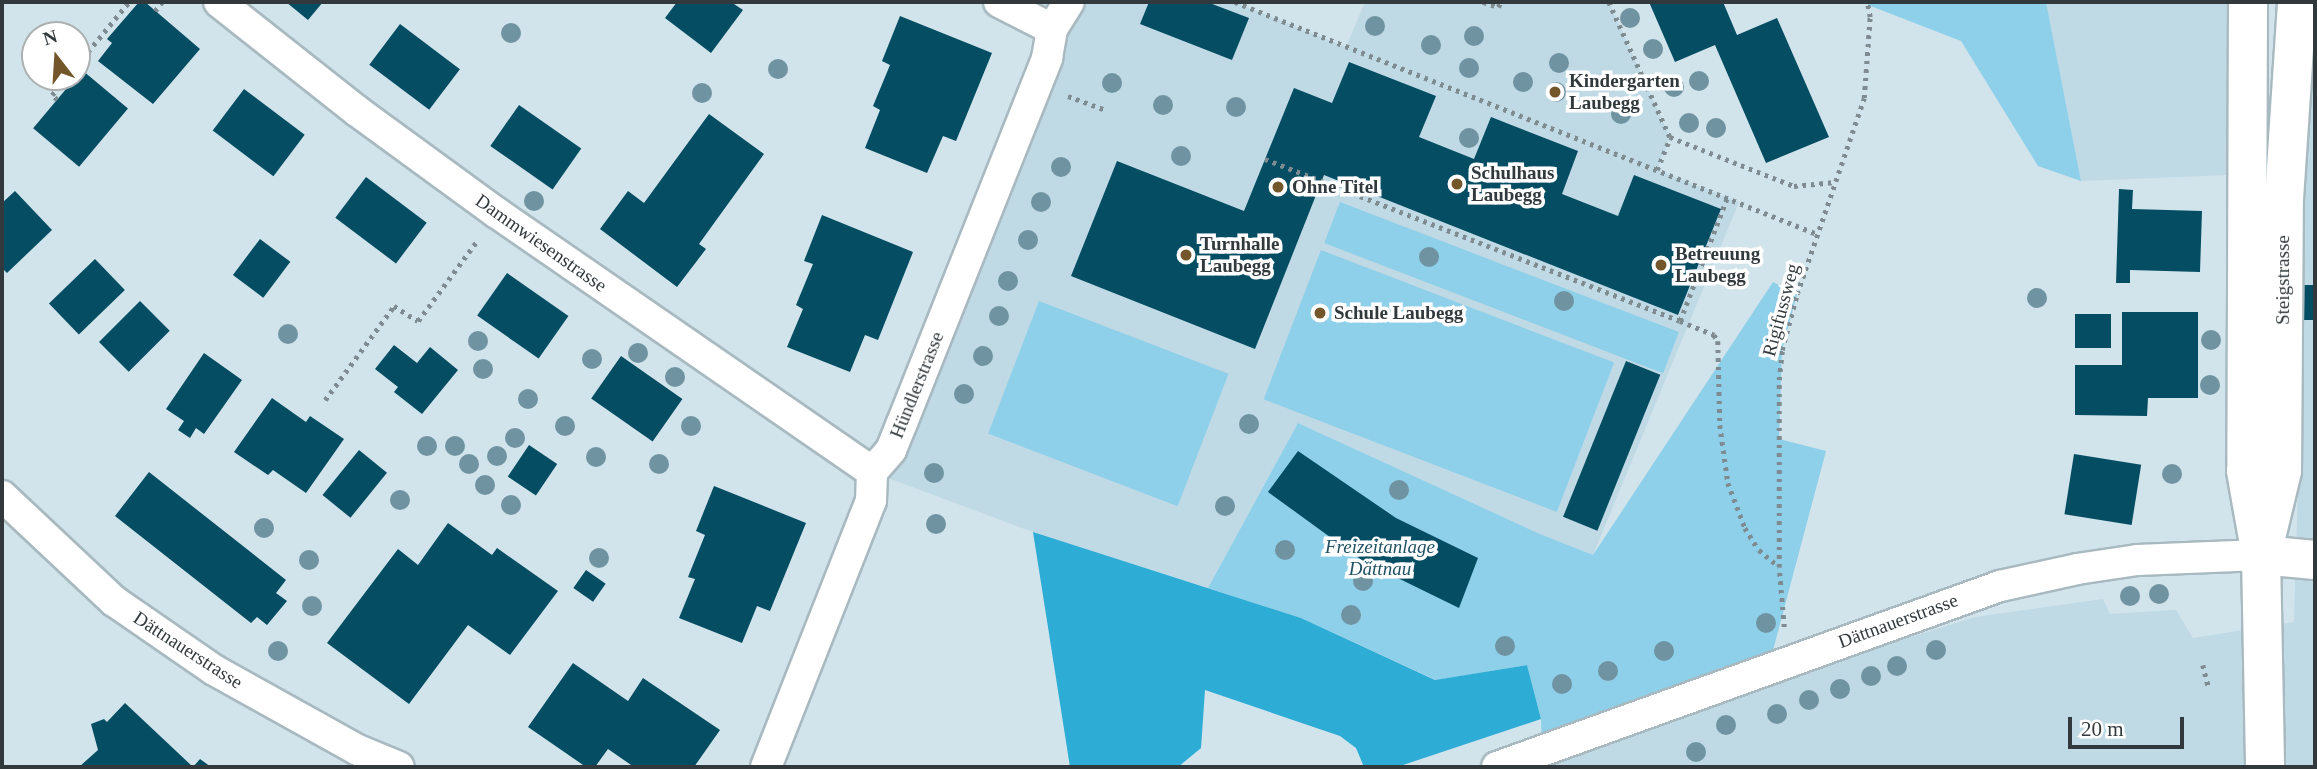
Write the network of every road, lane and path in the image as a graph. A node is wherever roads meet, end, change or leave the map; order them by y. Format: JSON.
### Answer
{"nodes":[{"id":1,"x":129,"y":2,"type":"edge"},
{"id":2,"x":162,"y":2,"type":"edge"},
{"id":3,"x":219,"y":2,"type":"edge"},
{"id":4,"x":999,"y":2,"type":"edge"},
{"id":5,"x":1069,"y":2,"type":"edge"},
{"id":6,"x":1235,"y":2,"type":"edge"},
{"id":7,"x":1483,"y":2,"type":"edge"},
{"id":8,"x":1501,"y":2,"type":"edge"},
{"id":9,"x":1609,"y":2,"type":"edge"},
{"id":10,"x":1867,"y":2,"type":"edge"},
{"id":11,"x":2248,"y":2,"type":"edge"},
{"id":12,"x":2297,"y":2,"type":"edge"},
{"id":13,"x":155,"y":11,"type":"dead end"},
{"id":14,"x":1052,"y":29,"type":"junction"},
{"id":15,"x":91,"y":48,"type":"edge"},
{"id":16,"x":56,"y":91,"type":"edge"},
{"id":17,"x":1059,"y":93,"type":"dead end"},
{"id":18,"x":57,"y":100,"type":"dead end"},
{"id":19,"x":1106,"y":110,"type":"dead end"},
{"id":20,"x":1670,"y":137,"type":"junction"},
{"id":21,"x":1265,"y":159,"type":"dead end"},
{"id":22,"x":1657,"y":170,"type":"junction"},
{"id":23,"x":1835,"y":182,"type":"junction"},
{"id":24,"x":1727,"y":198,"type":"junction"},
{"id":25,"x":497,"y":213,"type":"junction"},
{"id":26,"x":1817,"y":234,"type":"junction"},
{"id":27,"x":1680,"y":321,"type":"junction"},
{"id":28,"x":325,"y":400,"type":"dead end"},
{"id":29,"x":872,"y":472,"type":"junction"},
{"id":30,"x":2,"y":496,"type":"edge"},
{"id":31,"x":2261,"y":555,"type":"junction"},
{"id":32,"x":2315,"y":560,"type":"edge"},
{"id":33,"x":1779,"y":567,"type":"junction"},
{"id":34,"x":1785,"y":635,"type":"dead end"},
{"id":35,"x":2203,"y":665,"type":"dead end"},
{"id":36,"x":2208,"y":685,"type":"dead end"},
{"id":37,"x":399,"y":767,"type":"edge"},
{"id":38,"x":766,"y":767,"type":"edge"},
{"id":39,"x":1497,"y":767,"type":"edge"},
{"id":40,"x":2265,"y":767,"type":"edge"}],
"edges":[{"from":1,"to":15,"type":"path"},
{"from":2,"to":13,"type":"path"},
{"from":3,"to":25,"type":"street","name":"Dammwiesenstrasse"},
{"from":4,"to":14,"type":"street"},
{"from":5,"to":14,"type":"street","name":"Hündlerstrasse"},
{"from":6,"to":22,"type":"path"},
{"from":7,"to":8,"type":"path"},
{"from":9,"to":20,"type":"path"},
{"from":10,"to":23,"type":"path","name":"Rigifussweg"},
{"from":11,"to":31,"type":"main road","name":"Steigstrasse"},
{"from":12,"to":31,"type":"main road","name":"Steigstrasse"},
{"from":14,"to":29,"type":"street","name":"Hündlerstrasse"},
{"from":16,"to":18,"type":"path"},
{"from":17,"to":19,"type":"path"},
{"from":20,"to":22,"type":"path"},
{"from":20,"to":23,"type":"path"},
{"from":21,"to":27,"type":"path"},
{"from":22,"to":24,"type":"path"},
{"from":23,"to":26,"type":"path","name":"Rigifussweg"},
{"from":24,"to":26,"type":"path"},
{"from":24,"to":27,"type":"path"},
{"from":25,"to":28,"type":"path"},
{"from":25,"to":29,"type":"street","name":"Dammwiesenstrasse"},
{"from":26,"to":33,"type":"path","name":"Rigifussweg"},
{"from":27,"to":33,"type":"path"},
{"from":29,"to":38,"type":"street"},
{"from":30,"to":37,"type":"street","name":"Dättnauerstrasse"},
{"from":31,"to":32,"type":"main road","name":"Dättnauerstrasse"},
{"from":31,"to":39,"type":"street","name":"Dättnauerstrasse"},
{"from":31,"to":40,"type":"main road","name":"Steigstrasse"},
{"from":33,"to":34,"type":"path","name":"Rigifussweg"},
{"from":35,"to":36,"type":"path"}]}
